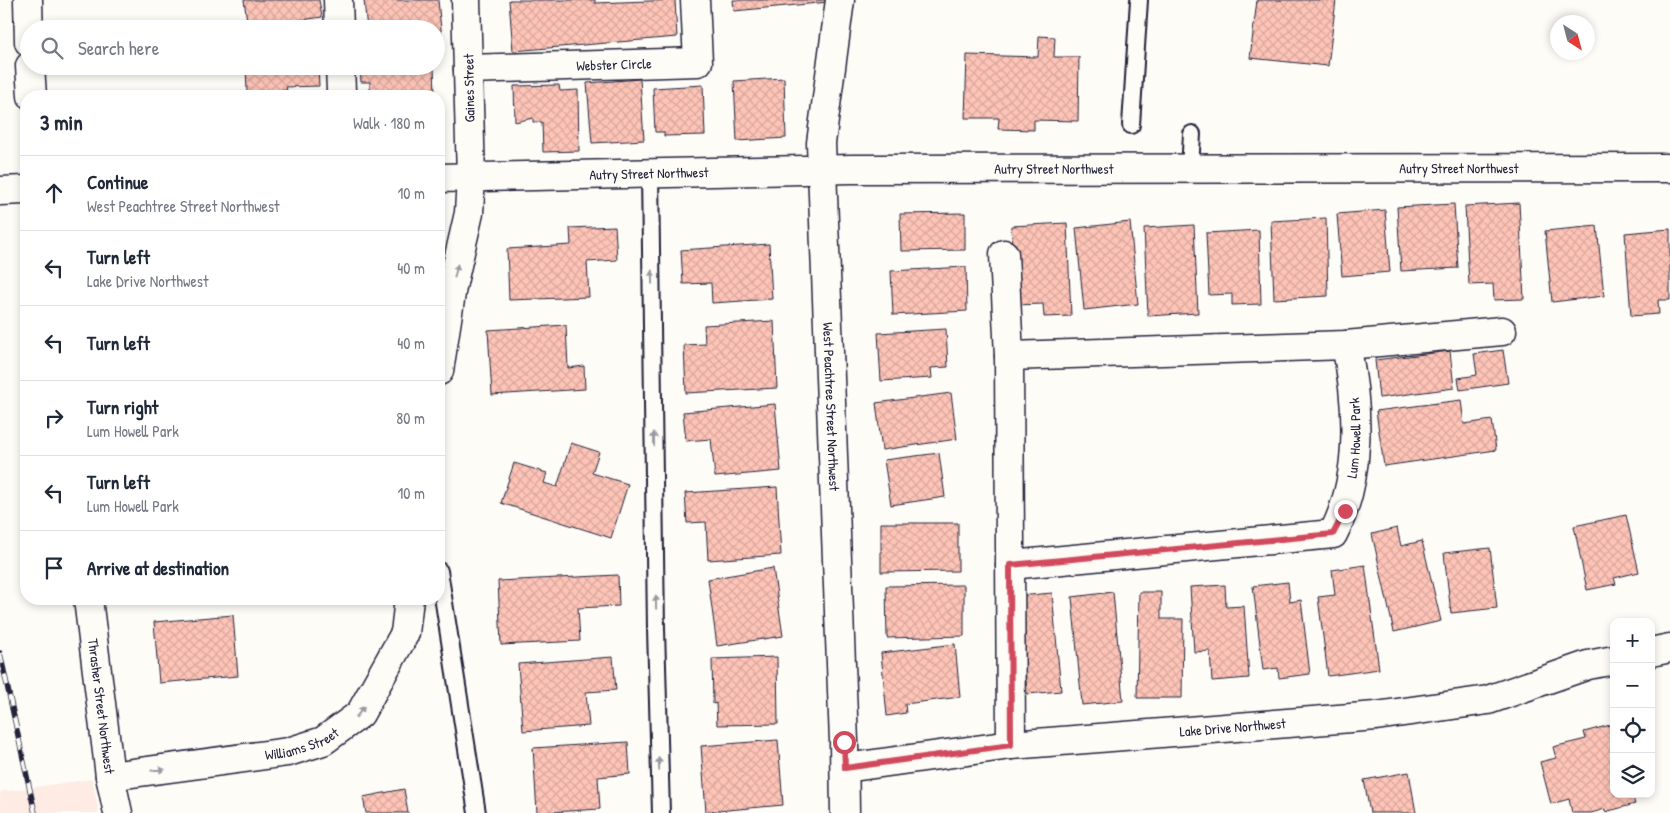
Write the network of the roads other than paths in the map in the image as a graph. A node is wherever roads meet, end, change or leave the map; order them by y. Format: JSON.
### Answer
{"nodes":[{"id":1,"x":28,"y":0,"type":"edge"},
{"id":2,"x":338,"y":0,"type":"edge"},
{"id":3,"x":466,"y":0,"type":"edge"},
{"id":4,"x":695,"y":0,"type":"edge"},
{"id":5,"x":840,"y":0,"type":"edge"},
{"id":6,"x":1139,"y":0,"type":"edge"},
{"id":7,"x":28,"y":20,"type":"edge"},
{"id":8,"x":339,"y":20,"type":"edge"},
{"id":9,"x":468,"y":69,"type":"junction"},
{"id":10,"x":31,"y":75,"type":"edge"},
{"id":11,"x":32,"y":90,"type":"edge"},
{"id":12,"x":1130,"y":125,"type":"dead end"},
{"id":13,"x":1192,"y":134,"type":"dead end"},
{"id":14,"x":1670,"y":168,"type":"edge"},
{"id":15,"x":821,"y":169,"type":"junction"},
{"id":16,"x":1190,"y":169,"type":"junction"},
{"id":17,"x":650,"y":173,"type":"junction"},
{"id":18,"x":471,"y":177,"type":"junction"},
{"id":19,"x":445,"y":178,"type":"edge"},
{"id":20,"x":20,"y":190,"type":"edge"},
{"id":21,"x":0,"y":191,"type":"edge"},
{"id":22,"x":1004,"y":254,"type":"dead end"},
{"id":23,"x":1502,"y":331,"type":"dead end"},
{"id":24,"x":445,"y":333,"type":"edge"},
{"id":25,"x":1346,"y":345,"type":"junction"},
{"id":26,"x":1009,"y":356,"type":"junction"},
{"id":27,"x":1010,"y":565,"type":"junction"},
{"id":28,"x":89,"y":605,"type":"edge"},
{"id":29,"x":408,"y":605,"type":"edge"},
{"id":30,"x":444,"y":605,"type":"edge"},
{"id":31,"x":1670,"y":648,"type":"edge"},
{"id":32,"x":1655,"y":651,"type":"edge"},
{"id":33,"x":1610,"y":661,"type":"edge"},
{"id":34,"x":1011,"y":745,"type":"junction"},
{"id":35,"x":845,"y":768,"type":"junction"},
{"id":36,"x":110,"y":776,"type":"junction"},
{"id":37,"x":118,"y":813,"type":"edge"},
{"id":38,"x":477,"y":813,"type":"edge"},
{"id":39,"x":661,"y":813,"type":"edge"},
{"id":40,"x":845,"y":813,"type":"edge"}],
"edges":[{"from":1,"to":7,"type":"street"},
{"from":2,"to":8,"type":"street"},
{"from":3,"to":9,"type":"street","name":"Gaines Street"},
{"from":4,"to":9,"type":"street","name":"Webster Circle"},
{"from":5,"to":15,"type":"street","name":"West Peachtree Street Northwest"},
{"from":6,"to":12,"type":"lane"},
{"from":9,"to":18,"type":"street","name":"Gaines Street"},
{"from":10,"to":11,"type":"street"},
{"from":13,"to":16,"type":"lane"},
{"from":14,"to":16,"type":"street","name":"Autry Street Northwest"},
{"from":15,"to":16,"type":"street","name":"Autry Street Northwest"},
{"from":15,"to":17,"type":"street","name":"Autry Street Northwest"},
{"from":15,"to":35,"type":"street","name":"West Peachtree Street Northwest"},
{"from":17,"to":18,"type":"street","name":"Autry Street Northwest"},
{"from":39,"to":17,"type":"lane","one_way":true},
{"from":18,"to":19,"type":"street","name":"Autry Street Northwest"},
{"from":24,"to":18,"type":"street","name":"Gaines Street","one_way":true},
{"from":20,"to":21,"type":"street"},
{"from":22,"to":26,"type":"street"},
{"from":23,"to":25,"type":"street"},
{"from":25,"to":26,"type":"street"},
{"from":25,"to":27,"type":"street","name":"Lum Howell Park"},
{"from":26,"to":27,"type":"street"},
{"from":27,"to":34,"type":"street"},
{"from":28,"to":36,"type":"street","name":"Thrasher Street Northwest"},
{"from":36,"to":29,"type":"street","name":"Williams Street","one_way":true},
{"from":30,"to":38,"type":"lane"},
{"from":31,"to":32,"type":"street"},
{"from":33,"to":34,"type":"street","name":"Lake Drive Northwest"},
{"from":34,"to":35,"type":"street","name":"Lake Drive Northwest"},
{"from":35,"to":40,"type":"street","name":"West Peachtree Street Northwest"},
{"from":36,"to":37,"type":"street","name":"Thrasher Street Northwest"}]}
